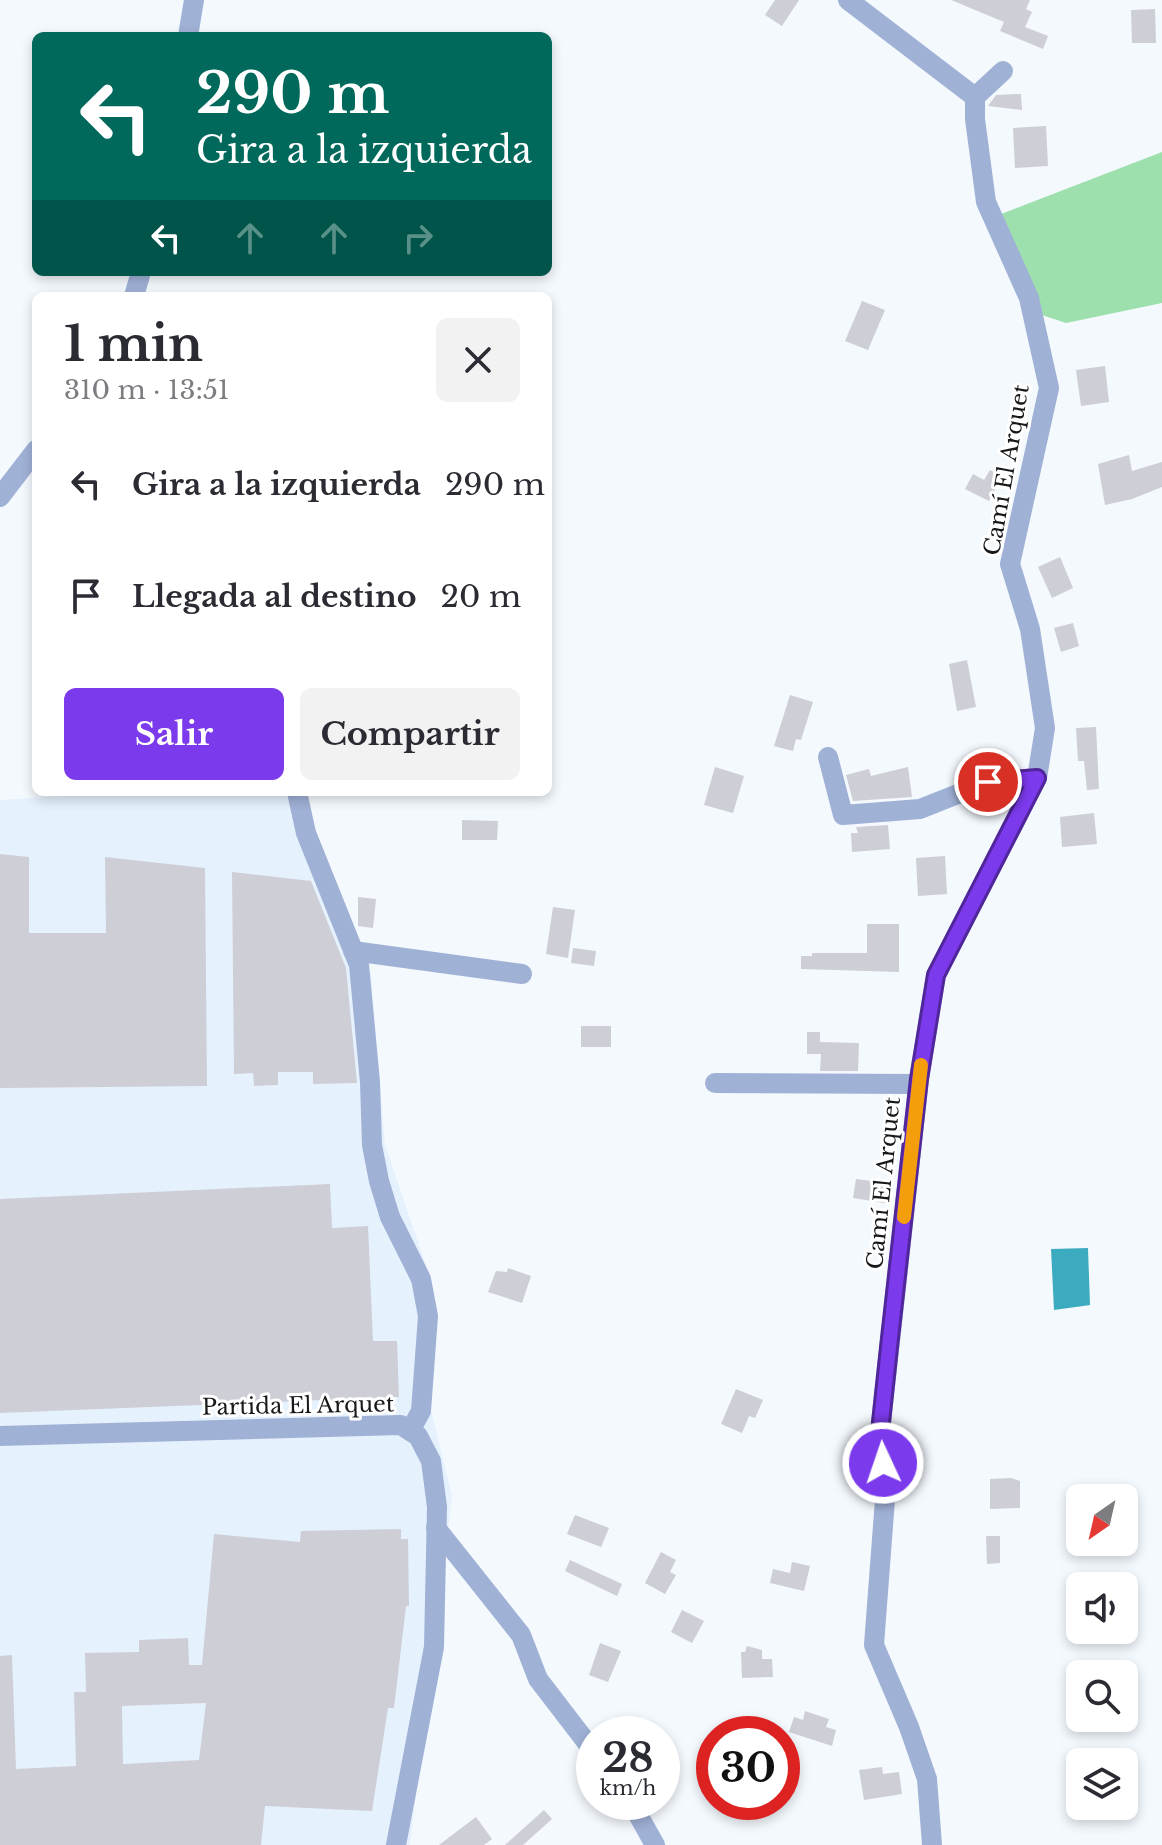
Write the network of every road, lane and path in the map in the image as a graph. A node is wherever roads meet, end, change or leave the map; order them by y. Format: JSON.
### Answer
{"nodes":[{"id":1,"x":194,"y":0,"type":"edge"},
{"id":2,"x":848,"y":0,"type":"edge"},
{"id":3,"x":189,"y":32,"type":"edge"},
{"id":4,"x":1003,"y":71,"type":"dead end"},
{"id":5,"x":975,"y":97,"type":"junction"},
{"id":6,"x":32,"y":455,"type":"edge"},
{"id":7,"x":0,"y":497,"type":"edge"},
{"id":8,"x":828,"y":757,"type":"dead end"},
{"id":9,"x":1037,"y":778,"type":"junction"},
{"id":10,"x":298,"y":796,"type":"edge"},
{"id":11,"x":353,"y":951,"type":"junction"},
{"id":12,"x":522,"y":974,"type":"dead end"},
{"id":13,"x":715,"y":1083,"type":"dead end"},
{"id":14,"x":918,"y":1084,"type":"junction"},
{"id":15,"x":410,"y":1431,"type":"junction"},
{"id":16,"x":0,"y":1436,"type":"edge"},
{"id":17,"x":436,"y":1528,"type":"junction"},
{"id":18,"x":576,"y":1729,"type":"edge"},
{"id":19,"x":641,"y":1820,"type":"edge"},
{"id":20,"x":396,"y":1845,"type":"edge"},
{"id":21,"x":655,"y":1845,"type":"edge"},
{"id":22,"x":932,"y":1845,"type":"edge"}],
"edges":[{"from":1,"to":3,"type":"street"},
{"from":2,"to":5,"type":"street"},
{"from":4,"to":5,"type":"street"},
{"from":5,"to":9,"type":"street","name":"Camí El Arquet"},
{"from":6,"to":7,"type":"street"},
{"from":8,"to":9,"type":"street"},
{"from":9,"to":14,"type":"street","name":"Camí El Arquet"},
{"from":10,"to":11,"type":"street"},
{"from":11,"to":12,"type":"street"},
{"from":11,"to":15,"type":"street"},
{"from":13,"to":14,"type":"street"},
{"from":14,"to":22,"type":"street","name":"Camí El Arquet"},
{"from":15,"to":16,"type":"street","name":"Partida El Arquet"},
{"from":15,"to":17,"type":"street","name":"Partida El Arquet"},
{"from":17,"to":18,"type":"street"},
{"from":17,"to":20,"type":"street","name":"Partida El Arquet"},
{"from":19,"to":21,"type":"street"}]}
